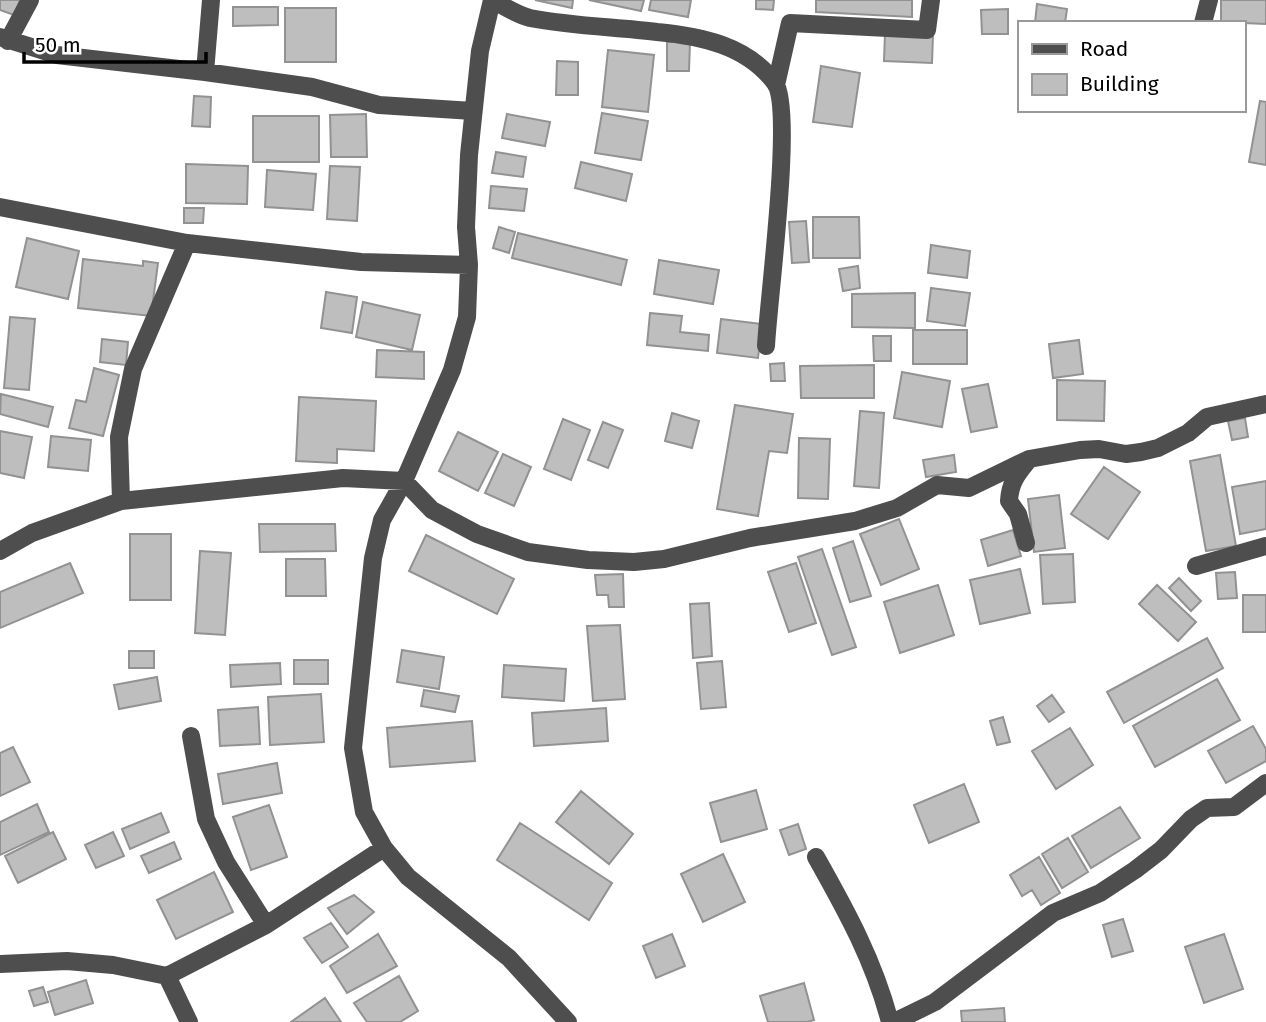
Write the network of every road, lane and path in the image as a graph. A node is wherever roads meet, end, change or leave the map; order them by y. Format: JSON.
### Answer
{"nodes":[{"id":1,"x":30,"y":0,"type":"edge"},
{"id":2,"x":212,"y":0,"type":"edge"},
{"id":3,"x":932,"y":0,"type":"edge"},
{"id":4,"x":1209,"y":0,"type":"edge"},
{"id":5,"x":1204,"y":21,"type":"edge"},
{"id":6,"x":4,"y":39,"type":"edge"},
{"id":7,"x":205,"y":72,"type":"junction"},
{"id":8,"x":776,"y":85,"type":"junction"},
{"id":9,"x":473,"y":111,"type":"junction"},
{"id":10,"x":0,"y":207,"type":"edge"},
{"id":11,"x":187,"y":243,"type":"junction"},
{"id":12,"x":469,"y":265,"type":"junction"},
{"id":13,"x":766,"y":346,"type":"dead end"},
{"id":14,"x":1266,"y":404,"type":"edge"},
{"id":15,"x":1030,"y":459,"type":"junction"},
{"id":16,"x":404,"y":481,"type":"junction"},
{"id":17,"x":121,"y":501,"type":"junction"},
{"id":18,"x":1026,"y":543,"type":"dead end"},
{"id":19,"x":1266,"y":546,"type":"edge"},
{"id":20,"x":0,"y":551,"type":"edge"},
{"id":21,"x":1196,"y":566,"type":"dead end"},
{"id":22,"x":191,"y":736,"type":"dead end"},
{"id":23,"x":1266,"y":783,"type":"edge"},
{"id":24,"x":383,"y":848,"type":"junction"},
{"id":25,"x":816,"y":857,"type":"dead end"},
{"id":26,"x":266,"y":925,"type":"junction"},
{"id":27,"x":0,"y":964,"type":"edge"},
{"id":28,"x":167,"y":976,"type":"junction"},
{"id":29,"x":189,"y":1022,"type":"edge"},
{"id":30,"x":568,"y":1022,"type":"edge"},
{"id":31,"x":892,"y":1022,"type":"edge"}],
"edges":[{"from":1,"to":6,"type":"street"},
{"from":2,"to":7,"type":"street"},
{"from":3,"to":8,"type":"street"},
{"from":4,"to":5,"type":"street"},
{"from":6,"to":7,"type":"street"},
{"from":7,"to":9,"type":"street"},
{"from":8,"to":9,"type":"street"},
{"from":8,"to":13,"type":"street"},
{"from":9,"to":12,"type":"street"},
{"from":10,"to":11,"type":"street"},
{"from":11,"to":12,"type":"street"},
{"from":11,"to":17,"type":"street"},
{"from":12,"to":16,"type":"street"},
{"from":14,"to":15,"type":"street"},
{"from":15,"to":16,"type":"street"},
{"from":15,"to":18,"type":"street"},
{"from":16,"to":17,"type":"street"},
{"from":16,"to":24,"type":"street"},
{"from":17,"to":20,"type":"street"},
{"from":19,"to":21,"type":"street"},
{"from":22,"to":26,"type":"street"},
{"from":23,"to":31,"type":"street"},
{"from":24,"to":26,"type":"street"},
{"from":24,"to":30,"type":"street"},
{"from":25,"to":31,"type":"street"},
{"from":26,"to":28,"type":"street"},
{"from":27,"to":28,"type":"street"},
{"from":28,"to":29,"type":"street"}]}
